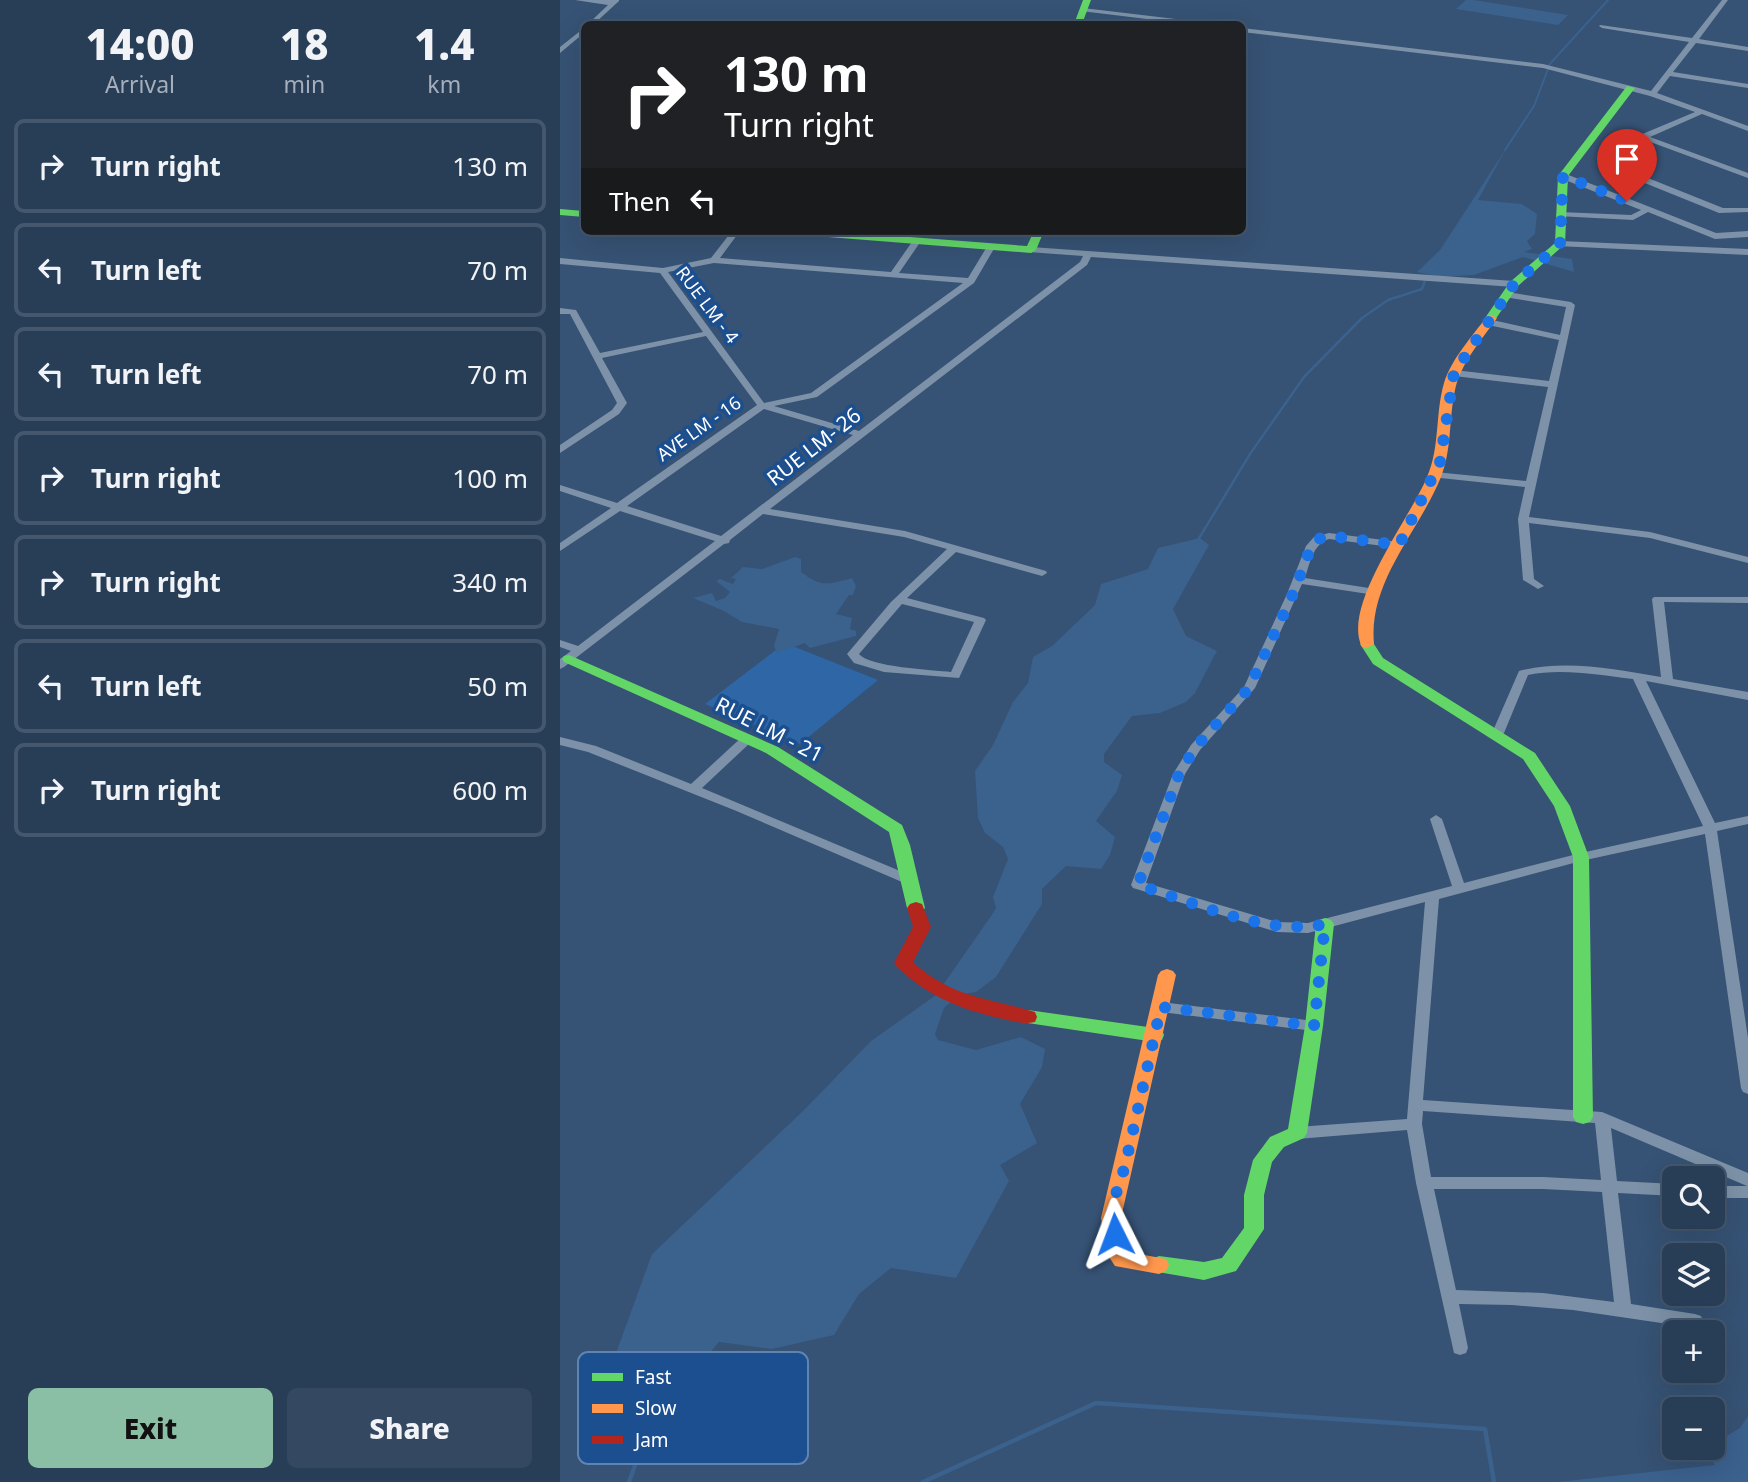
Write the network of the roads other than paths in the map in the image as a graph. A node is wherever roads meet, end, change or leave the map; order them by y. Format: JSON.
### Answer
{"nodes":[{"id":1,"x":578,"y":0,"type":"edge"},
{"id":2,"x":1725,"y":0,"type":"edge"},
{"id":3,"x":616,"y":1,"type":"edge"},
{"id":4,"x":1083,"y":11,"type":"edge"},
{"id":5,"x":594,"y":21,"type":"edge"},
{"id":6,"x":1174,"y":21,"type":"edge"},
{"id":7,"x":1602,"y":26,"type":"dead end"},
{"id":8,"x":1246,"y":30,"type":"edge"},
{"id":9,"x":581,"y":37,"type":"edge"},
{"id":10,"x":1694,"y":40,"type":"junction"},
{"id":11,"x":1748,"y":48,"type":"edge"},
{"id":12,"x":560,"y":51,"type":"edge"},
{"id":13,"x":1669,"y":74,"type":"junction"},
{"id":14,"x":1748,"y":86,"type":"edge"},
{"id":15,"x":1630,"y":88,"type":"junction"},
{"id":16,"x":1653,"y":94,"type":"junction"},
{"id":17,"x":1701,"y":112,"type":"junction"},
{"id":18,"x":1748,"y":128,"type":"edge"},
{"id":19,"x":1643,"y":137,"type":"junction"},
{"id":20,"x":1563,"y":176,"type":"junction"},
{"id":21,"x":1748,"y":176,"type":"edge"},
{"id":22,"x":1648,"y":209,"type":"junction"},
{"id":23,"x":1748,"y":210,"type":"edge"},
{"id":24,"x":560,"y":212,"type":"edge"},
{"id":25,"x":581,"y":214,"type":"edge"},
{"id":26,"x":1560,"y":214,"type":"junction"},
{"id":27,"x":1748,"y":234,"type":"edge"},
{"id":28,"x":733,"y":235,"type":"edge"},
{"id":29,"x":841,"y":235,"type":"edge"},
{"id":30,"x":1037,"y":235,"type":"edge"},
{"id":31,"x":917,"y":241,"type":"junction"},
{"id":32,"x":1560,"y":244,"type":"junction"},
{"id":33,"x":991,"y":247,"type":"junction"},
{"id":34,"x":1031,"y":250,"type":"junction"},
{"id":35,"x":1748,"y":252,"type":"edge"},
{"id":36,"x":1088,"y":255,"type":"junction"},
{"id":37,"x":560,"y":261,"type":"edge"},
{"id":38,"x":715,"y":261,"type":"junction"},
{"id":39,"x":663,"y":271,"type":"junction"},
{"id":40,"x":893,"y":275,"type":"junction"},
{"id":41,"x":971,"y":281,"type":"junction"},
{"id":42,"x":1510,"y":290,"type":"junction"},
{"id":43,"x":560,"y":311,"type":"edge"},
{"id":44,"x":1488,"y":323,"type":"junction"},
{"id":45,"x":709,"y":333,"type":"junction"},
{"id":46,"x":1562,"y":338,"type":"junction"},
{"id":47,"x":597,"y":356,"type":"junction"},
{"id":48,"x":1454,"y":373,"type":"junction"},
{"id":49,"x":1551,"y":384,"type":"junction"},
{"id":50,"x":762,"y":406,"type":"junction"},
{"id":51,"x":862,"y":435,"type":"junction"},
{"id":52,"x":560,"y":450,"type":"edge"},
{"id":53,"x":1435,"y":475,"type":"junction"},
{"id":54,"x":1530,"y":484,"type":"junction"},
{"id":55,"x":560,"y":488,"type":"edge"},
{"id":56,"x":619,"y":506,"type":"junction"},
{"id":57,"x":763,"y":511,"type":"junction"},
{"id":58,"x":1522,"y":519,"type":"junction"},
{"id":59,"x":725,"y":541,"type":"junction"},
{"id":60,"x":1399,"y":545,"type":"junction"},
{"id":61,"x":560,"y":548,"type":"edge"},
{"id":62,"x":954,"y":548,"type":"junction"},
{"id":63,"x":1748,"y":559,"type":"edge"},
{"id":64,"x":1042,"y":573,"type":"dead end"},
{"id":65,"x":1298,"y":580,"type":"junction"},
{"id":66,"x":1538,"y":586,"type":"dead end"},
{"id":67,"x":1375,"y":592,"type":"junction"},
{"id":68,"x":900,"y":600,"type":"junction"},
{"id":69,"x":1748,"y":600,"type":"edge"},
{"id":70,"x":560,"y":643,"type":"edge"},
{"id":71,"x":569,"y":658,"type":"edge"},
{"id":72,"x":1638,"y":677,"type":"junction"},
{"id":73,"x":1667,"y":682,"type":"junction"},
{"id":74,"x":1748,"y":696,"type":"edge"},
{"id":75,"x":1498,"y":733,"type":"junction"},
{"id":76,"x":747,"y":739,"type":"junction"},
{"id":77,"x":560,"y":741,"type":"edge"},
{"id":78,"x":693,"y":789,"type":"junction"},
{"id":79,"x":1436,"y":819,"type":"dead end"},
{"id":80,"x":1748,"y":820,"type":"edge"},
{"id":81,"x":1710,"y":827,"type":"junction"},
{"id":82,"x":1581,"y":857,"type":"junction"},
{"id":83,"x":907,"y":879,"type":"junction"},
{"id":84,"x":1460,"y":890,"type":"junction"},
{"id":85,"x":1432,"y":897,"type":"junction"},
{"id":86,"x":1325,"y":924,"type":"junction"},
{"id":87,"x":1167,"y":975,"type":"dead end"},
{"id":88,"x":1161,"y":1007,"type":"junction"},
{"id":89,"x":1314,"y":1026,"type":"junction"},
{"id":90,"x":1155,"y":1035,"type":"junction"},
{"id":91,"x":1748,"y":1088,"type":"edge"},
{"id":92,"x":1416,"y":1105,"type":"junction"},
{"id":93,"x":1583,"y":1117,"type":"junction"},
{"id":94,"x":1602,"y":1118,"type":"junction"},
{"id":95,"x":1414,"y":1124,"type":"junction"},
{"id":96,"x":1297,"y":1133,"type":"junction"},
{"id":97,"x":1748,"y":1180,"type":"edge"},
{"id":98,"x":1424,"y":1183,"type":"junction"},
{"id":99,"x":1610,"y":1188,"type":"junction"},
{"id":100,"x":1662,"y":1190,"type":"edge"},
{"id":101,"x":1725,"y":1192,"type":"edge"},
{"id":102,"x":1748,"y":1192,"type":"edge"},
{"id":103,"x":1451,"y":1297,"type":"junction"},
{"id":104,"x":1623,"y":1310,"type":"junction"},
{"id":105,"x":1688,"y":1320,"type":"edge"},
{"id":106,"x":1460,"y":1348,"type":"dead end"}],
"edges":[{"from":1,"to":3,"type":"street"},
{"from":2,"to":10,"type":"street"},
{"from":3,"to":5,"type":"street"},
{"from":4,"to":6,"type":"street"},
{"from":7,"to":10,"type":"street"},
{"from":8,"to":15,"type":"street"},
{"from":9,"to":12,"type":"street"},
{"from":10,"to":11,"type":"street"},
{"from":10,"to":13,"type":"street"},
{"from":13,"to":14,"type":"street"},
{"from":13,"to":16,"type":"street"},
{"from":15,"to":16,"type":"street"},
{"from":15,"to":20,"type":"street"},
{"from":16,"to":17,"type":"street"},
{"from":17,"to":18,"type":"street"},
{"from":17,"to":19,"type":"street"},
{"from":19,"to":21,"type":"street"},
{"from":19,"to":23,"type":"street"},
{"from":20,"to":22,"type":"street"},
{"from":20,"to":26,"type":"street"},
{"from":22,"to":26,"type":"street"},
{"from":22,"to":27,"type":"street"},
{"from":24,"to":25,"type":"street"},
{"from":26,"to":32,"type":"street"},
{"from":28,"to":38,"type":"street"},
{"from":29,"to":31,"type":"street"},
{"from":30,"to":34,"type":"street"},
{"from":31,"to":33,"type":"street"},
{"from":31,"to":40,"type":"street"},
{"from":32,"to":35,"type":"street"},
{"from":32,"to":42,"type":"street"},
{"from":33,"to":34,"type":"street"},
{"from":33,"to":41,"type":"street","name":"AVE LM - 16"},
{"from":34,"to":36,"type":"street"},
{"from":36,"to":42,"type":"street"},
{"from":36,"to":51,"type":"street","name":"RUE LM- 26"},
{"from":37,"to":39,"type":"street","name":"RUE LM - 4"},
{"from":38,"to":39,"type":"street"},
{"from":38,"to":40,"type":"street"},
{"from":39,"to":45,"type":"street","name":"RUE LM - 4"},
{"from":40,"to":41,"type":"street"},
{"from":41,"to":50,"type":"street","name":"AVE LM - 16"},
{"from":42,"to":44,"type":"street"},
{"from":42,"to":46,"type":"street"},
{"from":43,"to":47,"type":"street"},
{"from":44,"to":46,"type":"street"},
{"from":44,"to":48,"type":"street"},
{"from":45,"to":47,"type":"street"},
{"from":45,"to":50,"type":"street","name":"RUE LM - 4"},
{"from":46,"to":49,"type":"street"},
{"from":47,"to":52,"type":"street"},
{"from":48,"to":49,"type":"street"},
{"from":48,"to":53,"type":"street"},
{"from":49,"to":54,"type":"street"},
{"from":50,"to":51,"type":"street"},
{"from":50,"to":56,"type":"street","name":"AVE LM - 16"},
{"from":51,"to":57,"type":"street","name":"RUE LM- 26"},
{"from":53,"to":54,"type":"street"},
{"from":53,"to":60,"type":"street"},
{"from":54,"to":58,"type":"street"},
{"from":55,"to":56,"type":"street"},
{"from":56,"to":59,"type":"street"},
{"from":56,"to":61,"type":"street","name":"AVE LM - 16"},
{"from":57,"to":59,"type":"street","name":"RUE LM- 26"},
{"from":57,"to":62,"type":"street"},
{"from":58,"to":63,"type":"street"},
{"from":58,"to":66,"type":"street"},
{"from":59,"to":71,"type":"street","name":"RUE LM- 26"},
{"from":60,"to":65,"type":"street"},
{"from":60,"to":67,"type":"street"},
{"from":62,"to":64,"type":"street"},
{"from":62,"to":68,"type":"street"},
{"from":65,"to":67,"type":"street"},
{"from":65,"to":86,"type":"street"},
{"from":67,"to":75,"type":"street"},
{"from":68,"to":68,"type":"street"},
{"from":69,"to":73,"type":"street"},
{"from":70,"to":71,"type":"street","name":"RUE LM - 21"},
{"from":71,"to":76,"type":"street","name":"RUE LM - 21"},
{"from":72,"to":73,"type":"street"},
{"from":72,"to":75,"type":"street"},
{"from":72,"to":81,"type":"street"},
{"from":73,"to":74,"type":"street"},
{"from":75,"to":82,"type":"street"},
{"from":76,"to":78,"type":"street"},
{"from":76,"to":83,"type":"street","name":"RUE LM - 21"},
{"from":77,"to":78,"type":"street"},
{"from":78,"to":83,"type":"street"},
{"from":79,"to":84,"type":"street"},
{"from":80,"to":81,"type":"street"},
{"from":81,"to":82,"type":"street"},
{"from":81,"to":91,"type":"street"},
{"from":82,"to":84,"type":"street"},
{"from":82,"to":93,"type":"street"},
{"from":83,"to":90,"type":"street","name":"RUE LM - 21"},
{"from":84,"to":85,"type":"street"},
{"from":85,"to":86,"type":"street"},
{"from":85,"to":92,"type":"street"},
{"from":86,"to":89,"type":"street"},
{"from":87,"to":88,"type":"street"},
{"from":88,"to":89,"type":"street"},
{"from":88,"to":90,"type":"street"},
{"from":89,"to":96,"type":"street"},
{"from":90,"to":96,"type":"street"},
{"from":92,"to":93,"type":"street"},
{"from":92,"to":95,"type":"street"},
{"from":93,"to":94,"type":"street"},
{"from":94,"to":97,"type":"street"},
{"from":94,"to":99,"type":"street"},
{"from":95,"to":96,"type":"street"},
{"from":95,"to":98,"type":"street"},
{"from":98,"to":99,"type":"street"},
{"from":98,"to":103,"type":"street"},
{"from":99,"to":100,"type":"street"},
{"from":99,"to":104,"type":"street"},
{"from":101,"to":102,"type":"street"},
{"from":103,"to":104,"type":"street"},
{"from":103,"to":106,"type":"street"},
{"from":104,"to":105,"type":"street"}]}
